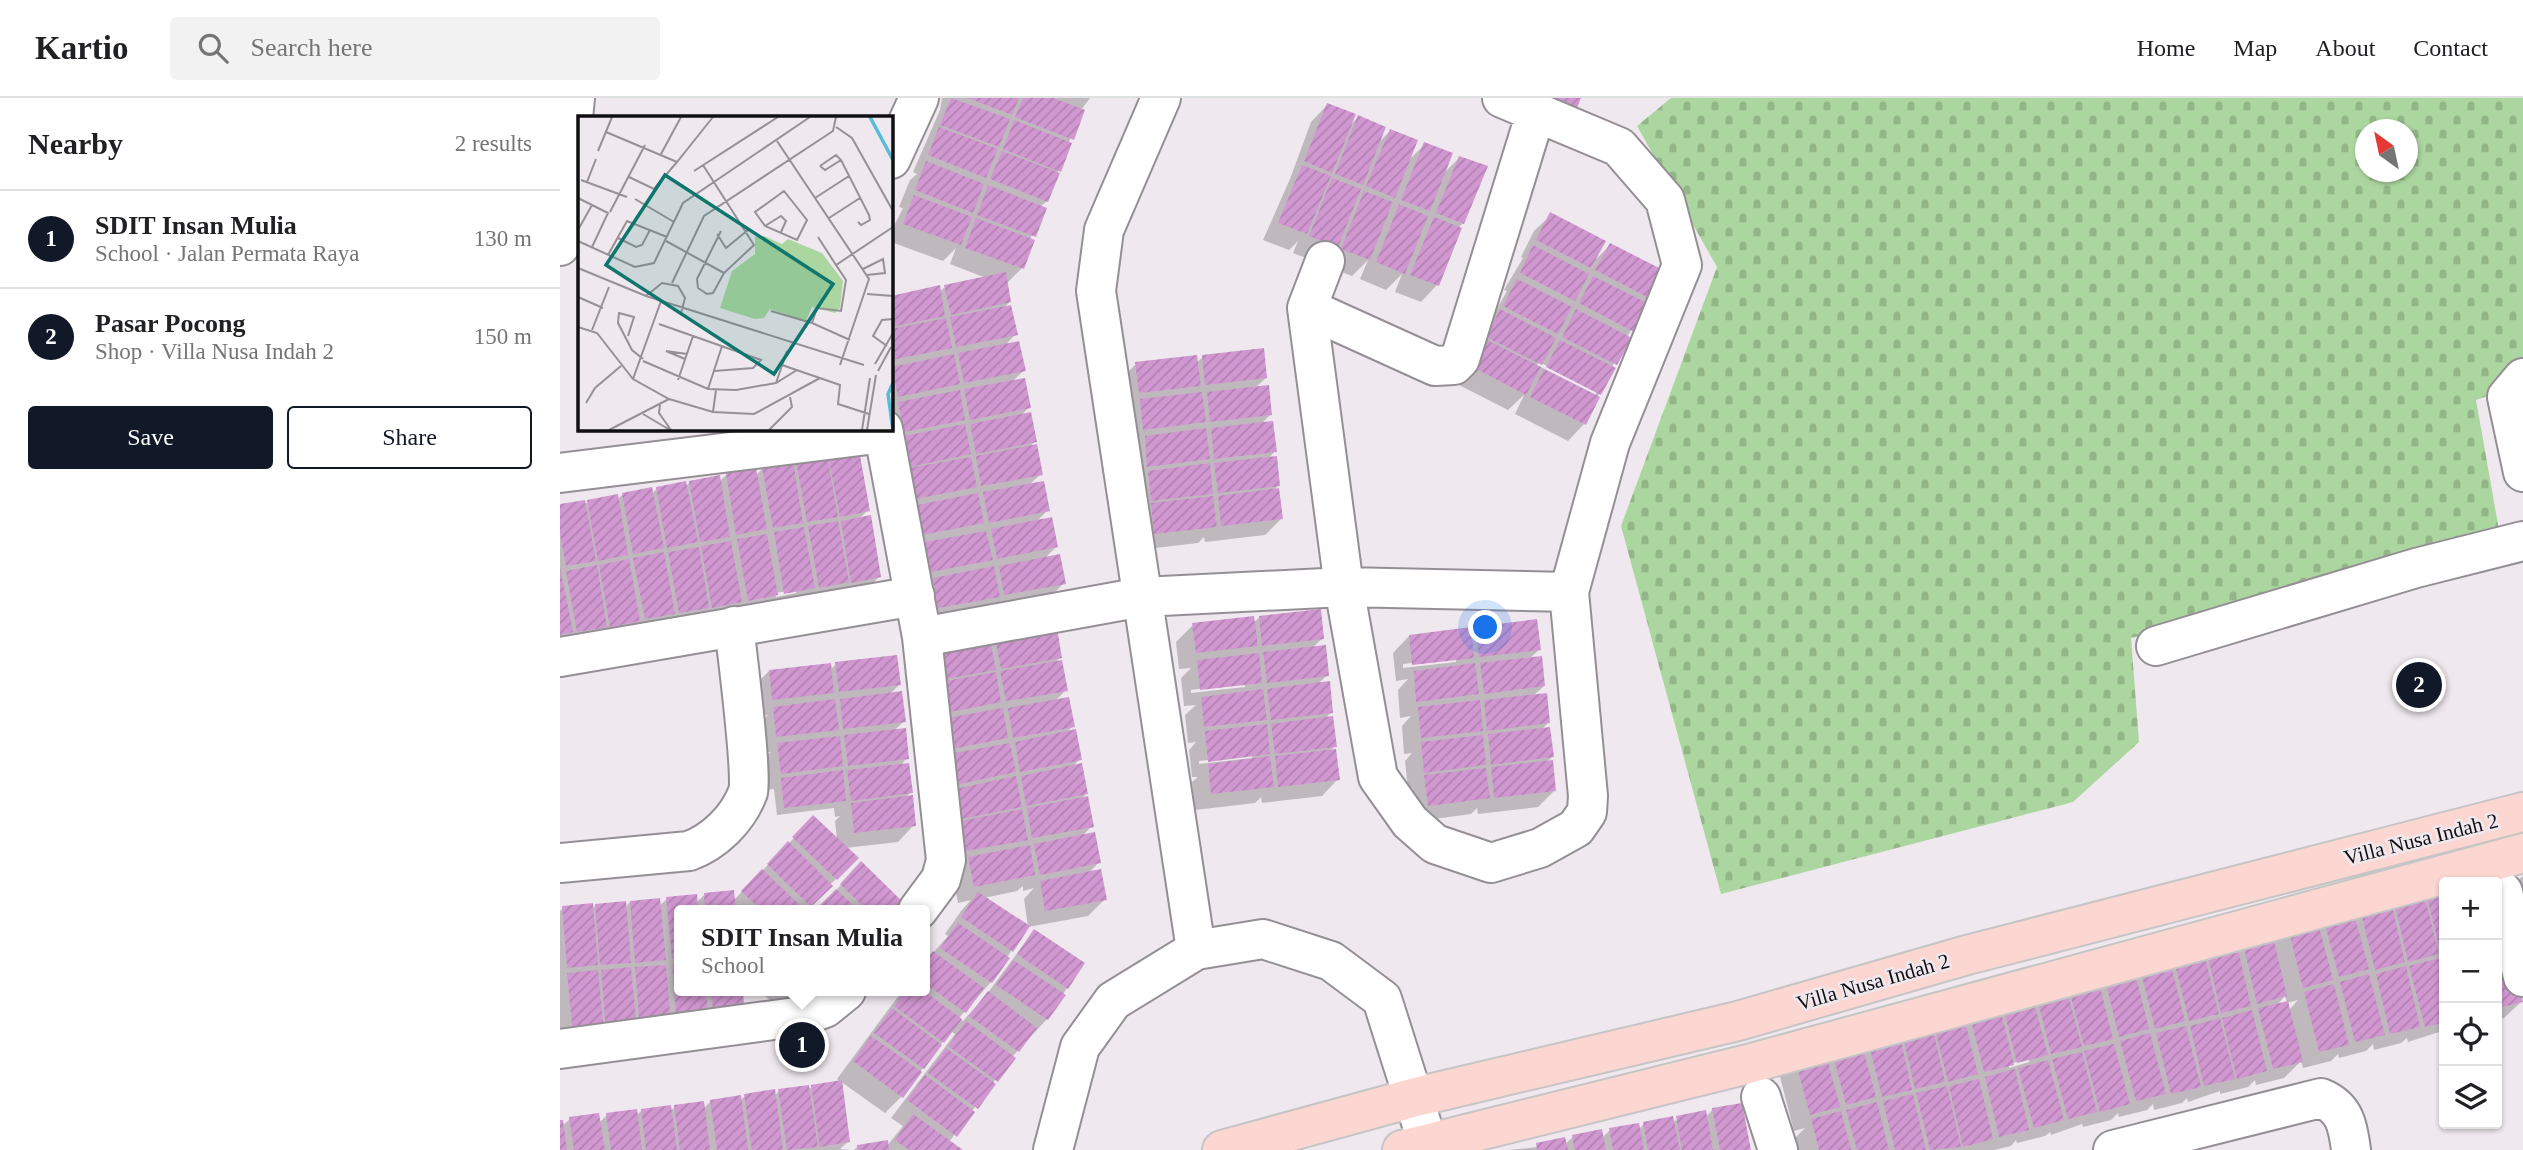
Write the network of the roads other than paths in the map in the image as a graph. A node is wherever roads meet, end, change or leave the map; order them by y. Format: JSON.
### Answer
{"nodes":[{"id":1,"x":575,"y":98,"type":"edge"},
{"id":2,"x":919,"y":98,"type":"edge"},
{"id":3,"x":1161,"y":98,"type":"edge"},
{"id":4,"x":1502,"y":98,"type":"edge"},
{"id":5,"x":1536,"y":113,"type":"junction"},
{"id":6,"x":892,"y":157,"type":"edge"},
{"id":7,"x":560,"y":246,"type":"edge"},
{"id":8,"x":1325,"y":261,"type":"dead end"},
{"id":9,"x":1307,"y":308,"type":"junction"},
{"id":10,"x":2523,"y":378,"type":"edge"},
{"id":11,"x":884,"y":431,"type":"edge"},
{"id":12,"x":2523,"y":472,"type":"edge"},
{"id":13,"x":560,"y":473,"type":"edge"},
{"id":14,"x":2523,"y":541,"type":"edge"},
{"id":15,"x":1344,"y":587,"type":"junction"},
{"id":16,"x":1569,"y":592,"type":"junction"},
{"id":17,"x":915,"y":596,"type":"junction"},
{"id":18,"x":1142,"y":597,"type":"junction"},
{"id":19,"x":734,"y":626,"type":"junction"},
{"id":20,"x":922,"y":637,"type":"junction"},
{"id":21,"x":2155,"y":646,"type":"dead end"},
{"id":22,"x":560,"y":657,"type":"edge"},
{"id":23,"x":2523,"y":813,"type":"edge"},
{"id":24,"x":2483,"y":823,"type":"junction"},
{"id":25,"x":560,"y":863,"type":"edge"},
{"id":26,"x":2506,"y":869,"type":"edge"},
{"id":27,"x":922,"y":905,"type":"edge"},
{"id":28,"x":1196,"y":950,"type":"junction"},
{"id":29,"x":2523,"y":977,"type":"edge"},
{"id":30,"x":840,"y":996,"type":"edge"},
{"id":31,"x":1738,"y":1021,"type":"junction"},
{"id":32,"x":560,"y":1049,"type":"edge"},
{"id":33,"x":1754,"y":1081,"type":"junction"},
{"id":34,"x":1416,"y":1097,"type":"junction"},
{"id":35,"x":1415,"y":1147,"type":"edge"},
{"id":36,"x":1053,"y":1150,"type":"edge"},
{"id":37,"x":1222,"y":1150,"type":"edge"},
{"id":38,"x":1778,"y":1150,"type":"edge"},
{"id":39,"x":2113,"y":1150,"type":"edge"},
{"id":40,"x":2351,"y":1150,"type":"edge"}],
"edges":[{"from":1,"to":7,"type":"street"},
{"from":2,"to":6,"type":"street"},
{"from":3,"to":18,"type":"street"},
{"from":4,"to":5,"type":"street"},
{"from":5,"to":9,"type":"street"},
{"from":5,"to":16,"type":"street"},
{"from":8,"to":9,"type":"street"},
{"from":9,"to":15,"type":"street"},
{"from":10,"to":12,"type":"street"},
{"from":11,"to":13,"type":"street"},
{"from":11,"to":17,"type":"street"},
{"from":14,"to":21,"type":"street"},
{"from":15,"to":16,"type":"street"},
{"from":15,"to":16,"type":"street"},
{"from":15,"to":18,"type":"street"},
{"from":17,"to":19,"type":"street"},
{"from":17,"to":20,"type":"street"},
{"from":18,"to":20,"type":"street"},
{"from":18,"to":28,"type":"street"},
{"from":19,"to":22,"type":"street"},
{"from":19,"to":25,"type":"street"},
{"from":20,"to":27,"type":"street"},
{"from":23,"to":24,"type":"main road","name":"Villa Nusa Indah 2"},
{"from":24,"to":26,"type":"street"},
{"from":24,"to":31,"type":"main road","name":"Villa Nusa Indah 2"},
{"from":26,"to":29,"type":"street"},
{"from":26,"to":33,"type":"main road","name":"Villa Nusa Indah 2"},
{"from":28,"to":34,"type":"street"},
{"from":28,"to":36,"type":"street"},
{"from":30,"to":32,"type":"street"},
{"from":31,"to":33,"type":"street"},
{"from":31,"to":34,"type":"main road","name":"Villa Nusa Indah 2"},
{"from":33,"to":35,"type":"main road","name":"Villa Nusa Indah 2"},
{"from":33,"to":38,"type":"street"},
{"from":34,"to":35,"type":"street"},
{"from":34,"to":37,"type":"main road","name":"Villa Nusa Indah 2"},
{"from":39,"to":40,"type":"street"}]}
